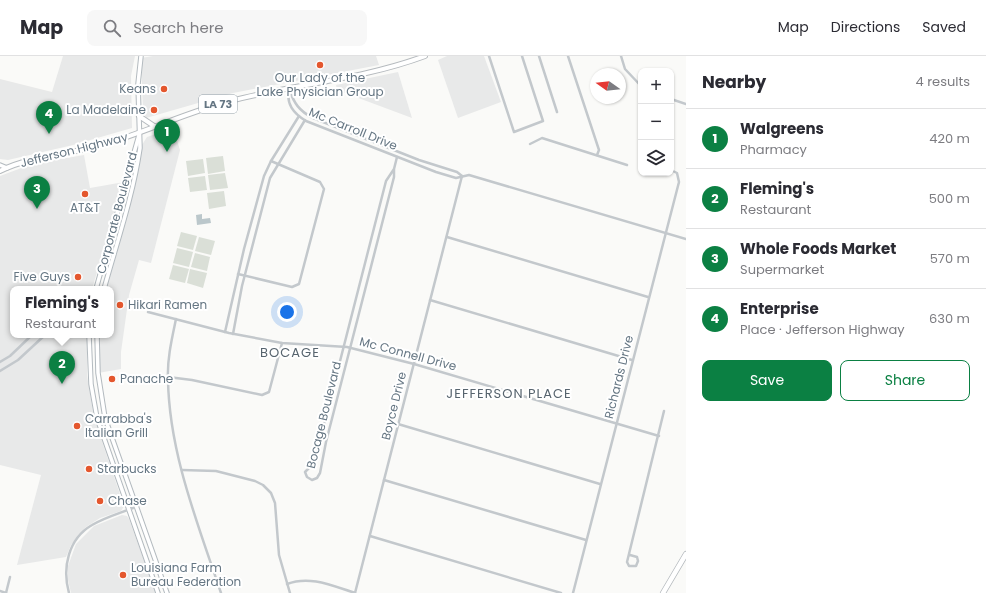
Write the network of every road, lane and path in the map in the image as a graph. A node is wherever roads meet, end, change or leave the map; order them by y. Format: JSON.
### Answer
{"nodes":[{"id":1,"x":141,"y":56,"type":"edge"},
{"id":2,"x":425,"y":56,"type":"edge"},
{"id":3,"x":489,"y":56,"type":"edge"},
{"id":4,"x":522,"y":56,"type":"edge"},
{"id":5,"x":539,"y":56,"type":"edge"},
{"id":6,"x":568,"y":56,"type":"edge"},
{"id":7,"x":621,"y":56,"type":"edge"},
{"id":8,"x":638,"y":83,"type":"edge"},
{"id":9,"x":289,"y":88,"type":"junction"},
{"id":10,"x":674,"y":100,"type":"edge"},
{"id":11,"x":686,"y":104,"type":"edge"},
{"id":12,"x":557,"y":112,"type":"dead end"},
{"id":13,"x":139,"y":116,"type":"junction"},
{"id":14,"x":299,"y":116,"type":"junction"},
{"id":15,"x":305,"y":120,"type":"junction"},
{"id":16,"x":154,"y":126,"type":"junction"},
{"id":17,"x":140,"y":132,"type":"junction"},
{"id":18,"x":530,"y":144,"type":"dead end"},
{"id":19,"x":597,"y":155,"type":"junction"},
{"id":20,"x":397,"y":157,"type":"junction"},
{"id":21,"x":270,"y":161,"type":"junction"},
{"id":22,"x":277,"y":164,"type":"junction"},
{"id":23,"x":0,"y":165,"type":"edge"},
{"id":24,"x":627,"y":165,"type":"dead end"},
{"id":25,"x":7,"y":168,"type":"junction"},
{"id":26,"x":394,"y":169,"type":"junction"},
{"id":27,"x":0,"y":171,"type":"edge"},
{"id":28,"x":674,"y":173,"type":"edge"},
{"id":29,"x":462,"y":176,"type":"junction"},
{"id":30,"x":666,"y":233,"type":"junction"},
{"id":31,"x":447,"y":237,"type":"junction"},
{"id":32,"x":686,"y":239,"type":"edge"},
{"id":33,"x":238,"y":274,"type":"junction"},
{"id":34,"x":245,"y":276,"type":"junction"},
{"id":35,"x":97,"y":286,"type":"edge"},
{"id":36,"x":105,"y":286,"type":"edge"},
{"id":37,"x":648,"y":297,"type":"junction"},
{"id":38,"x":430,"y":300,"type":"junction"},
{"id":39,"x":148,"y":312,"type":"dead end"},
{"id":40,"x":176,"y":319,"type":"junction"},
{"id":41,"x":225,"y":332,"type":"junction"},
{"id":42,"x":233,"y":334,"type":"junction"},
{"id":43,"x":29,"y":338,"type":"edge"},
{"id":44,"x":42,"y":338,"type":"edge"},
{"id":45,"x":90,"y":338,"type":"edge"},
{"id":46,"x":97,"y":338,"type":"edge"},
{"id":47,"x":282,"y":343,"type":"junction"},
{"id":48,"x":343,"y":347,"type":"junction"},
{"id":49,"x":350,"y":348,"type":"junction"},
{"id":50,"x":632,"y":360,"type":"junction"},
{"id":51,"x":0,"y":363,"type":"edge"},
{"id":52,"x":414,"y":364,"type":"junction"},
{"id":53,"x":1,"y":370,"type":"edge"},
{"id":54,"x":168,"y":377,"type":"junction"},
{"id":55,"x":664,"y":411,"type":"dead end"},
{"id":56,"x":398,"y":424,"type":"junction"},
{"id":57,"x":617,"y":424,"type":"junction"},
{"id":58,"x":109,"y":433,"type":"junction"},
{"id":59,"x":101,"y":435,"type":"junction"},
{"id":60,"x":659,"y":436,"type":"junction"},
{"id":61,"x":182,"y":470,"type":"junction"},
{"id":62,"x":384,"y":480,"type":"junction"},
{"id":63,"x":600,"y":484,"type":"junction"},
{"id":64,"x":135,"y":507,"type":"junction"},
{"id":65,"x":128,"y":510,"type":"junction"},
{"id":66,"x":370,"y":536,"type":"junction"},
{"id":67,"x":586,"y":540,"type":"junction"},
{"id":68,"x":686,"y":554,"type":"edge"},
{"id":69,"x":630,"y":555,"type":"junction"},
{"id":70,"x":10,"y":577,"type":"dead end"},
{"id":71,"x":287,"y":584,"type":"junction"},
{"id":72,"x":0,"y":591,"type":"edge"},
{"id":73,"x":6,"y":593,"type":"edge"},
{"id":74,"x":69,"y":593,"type":"edge"},
{"id":75,"x":158,"y":593,"type":"edge"},
{"id":76,"x":167,"y":593,"type":"edge"},
{"id":77,"x":221,"y":593,"type":"edge"},
{"id":78,"x":290,"y":593,"type":"edge"},
{"id":79,"x":355,"y":593,"type":"edge"},
{"id":80,"x":561,"y":593,"type":"edge"},
{"id":81,"x":573,"y":593,"type":"edge"},
{"id":82,"x":664,"y":593,"type":"edge"}],
"edges":[{"from":1,"to":13,"type":"street"},
{"from":2,"to":9,"type":"main road","name":"Jefferson Highway","number":"LA 73"},
{"from":3,"to":4,"type":"street"},
{"from":5,"to":12,"type":"street"},
{"from":6,"to":19,"type":"street"},
{"from":7,"to":8,"type":"street"},
{"from":9,"to":14,"type":"street","name":"Mc Carroll Drive"},
{"from":9,"to":16,"type":"main road","name":"Jefferson Highway","number":"LA 73"},
{"from":9,"to":29,"type":"street","name":"Mc Carroll Drive"},
{"from":10,"to":11,"type":"street"},
{"from":13,"to":16,"type":"main road"},
{"from":13,"to":17,"type":"street"},
{"from":14,"to":15,"type":"street","name":"Mc Carroll Drive"},
{"from":14,"to":21,"type":"street"},
{"from":15,"to":20,"type":"street","name":"Mc Carroll Drive"},
{"from":15,"to":22,"type":"street"},
{"from":16,"to":17,"type":"main road","name":"Jefferson Highway","number":"LA 73"},
{"from":17,"to":25,"type":"main road","name":"Jefferson Highway"},
{"from":17,"to":35,"type":"street","name":"Corporate Boulevard"},
{"from":17,"to":36,"type":"street","name":"Corporate Boulevard"},
{"from":18,"to":19,"type":"street"},
{"from":19,"to":24,"type":"street"},
{"from":20,"to":26,"type":"street","name":"Bocage Boulevard"},
{"from":20,"to":29,"type":"street","name":"Mc Carroll Drive"},
{"from":21,"to":22,"type":"street"},
{"from":21,"to":33,"type":"street"},
{"from":22,"to":34,"type":"street"},
{"from":22,"to":34,"type":"street"},
{"from":23,"to":25,"type":"street"},
{"from":25,"to":27,"type":"main road","name":"Jefferson Highway"},
{"from":26,"to":48,"type":"street","name":"Bocage Boulevard"},
{"from":26,"to":49,"type":"street","name":"Bocage Boulevard"},
{"from":28,"to":30,"type":"street","name":"Richards Drive"},
{"from":29,"to":30,"type":"street","name":"Mc Carroll Drive"},
{"from":29,"to":31,"type":"street","name":"Boyce Drive"},
{"from":30,"to":32,"type":"street","name":"Mc Carroll Drive"},
{"from":30,"to":37,"type":"street","name":"Richards Drive"},
{"from":31,"to":37,"type":"street"},
{"from":31,"to":38,"type":"street","name":"Boyce Drive"},
{"from":33,"to":34,"type":"street"},
{"from":33,"to":41,"type":"street"},
{"from":34,"to":42,"type":"street"},
{"from":37,"to":50,"type":"street","name":"Richards Drive"},
{"from":38,"to":50,"type":"street"},
{"from":38,"to":52,"type":"street","name":"Boyce Drive"},
{"from":39,"to":40,"type":"street","name":"Mc Connell Drive"},
{"from":40,"to":41,"type":"street","name":"Mc Connell Drive"},
{"from":40,"to":54,"type":"street"},
{"from":41,"to":42,"type":"street","name":"Mc Connell Drive"},
{"from":42,"to":47,"type":"street","name":"Mc Connell Drive"},
{"from":43,"to":51,"type":"street"},
{"from":44,"to":53,"type":"street"},
{"from":45,"to":59,"type":"street"},
{"from":46,"to":58,"type":"street"},
{"from":47,"to":48,"type":"street","name":"Mc Connell Drive"},
{"from":47,"to":54,"type":"street"},
{"from":48,"to":49,"type":"street","name":"Mc Connell Drive"},
{"from":48,"to":49,"type":"street","name":"Bocage Boulevard"},
{"from":49,"to":52,"type":"street","name":"Mc Connell Drive"},
{"from":50,"to":57,"type":"street","name":"Richards Drive"},
{"from":51,"to":53,"type":"street"},
{"from":52,"to":56,"type":"street","name":"Boyce Drive"},
{"from":52,"to":57,"type":"street","name":"Mc Connell Drive"},
{"from":54,"to":61,"type":"street"},
{"from":55,"to":60,"type":"street"},
{"from":56,"to":62,"type":"street","name":"Boyce Drive"},
{"from":56,"to":63,"type":"street"},
{"from":57,"to":60,"type":"street","name":"Mc Connell Drive"},
{"from":57,"to":63,"type":"street","name":"Richards Drive"},
{"from":58,"to":59,"type":"main road"},
{"from":58,"to":64,"type":"street"},
{"from":59,"to":65,"type":"street"},
{"from":60,"to":69,"type":"street"},
{"from":61,"to":71,"type":"street"},
{"from":61,"to":77,"type":"street"},
{"from":62,"to":66,"type":"street","name":"Boyce Drive"},
{"from":62,"to":67,"type":"street"},
{"from":63,"to":67,"type":"street","name":"Richards Drive"},
{"from":64,"to":65,"type":"street"},
{"from":64,"to":76,"type":"street"},
{"from":65,"to":74,"type":"street"},
{"from":65,"to":75,"type":"street"},
{"from":66,"to":79,"type":"street","name":"Boyce Drive"},
{"from":66,"to":80,"type":"street"},
{"from":67,"to":81,"type":"street","name":"Richards Drive"},
{"from":68,"to":82,"type":"highway"},
{"from":69,"to":69,"type":"street"},
{"from":70,"to":73,"type":"street"},
{"from":71,"to":78,"type":"street"},
{"from":71,"to":79,"type":"street"},
{"from":72,"to":73,"type":"street"}]}
